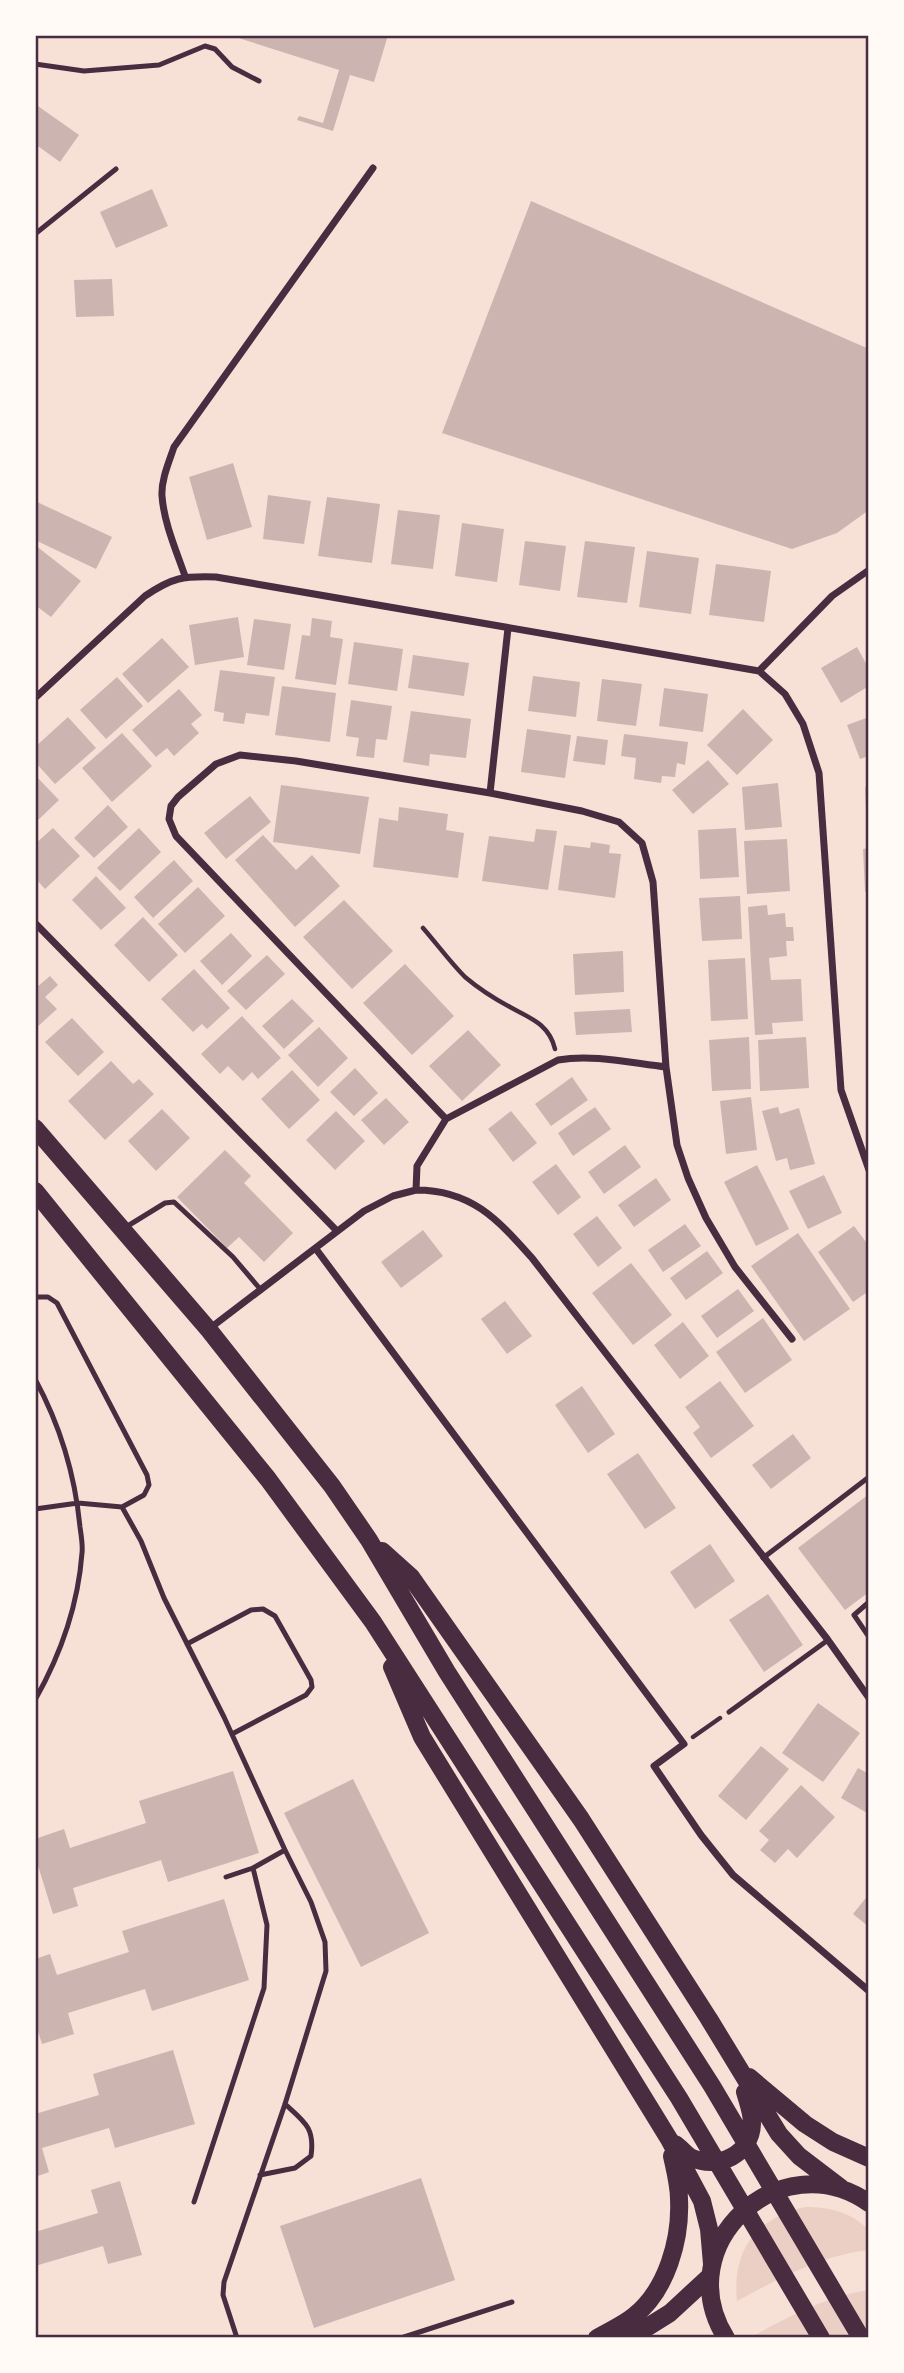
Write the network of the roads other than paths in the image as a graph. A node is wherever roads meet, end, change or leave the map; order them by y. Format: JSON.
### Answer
{"nodes":[{"id":1,"x":35,"y":64,"type":"edge"},
{"id":2,"x":259,"y":81,"type":"dead end"},
{"id":3,"x":373,"y":168,"type":"dead end"},
{"id":4,"x":116,"y":169,"type":"dead end"},
{"id":5,"x":35,"y":234,"type":"edge"},
{"id":6,"x":869,"y":570,"type":"edge"},
{"id":7,"x":185,"y":576,"type":"junction"},
{"id":8,"x":508,"y":628,"type":"junction"},
{"id":9,"x":760,"y":671,"type":"junction"},
{"id":10,"x":35,"y":698,"type":"edge"},
{"id":11,"x":490,"y":793,"type":"junction"},
{"id":12,"x":35,"y":923,"type":"edge"},
{"id":13,"x":666,"y":1067,"type":"junction"},
{"id":14,"x":446,"y":1118,"type":"junction"},
{"id":15,"x":35,"y":1128,"type":"edge"},
{"id":16,"x":869,"y":1170,"type":"edge"},
{"id":17,"x":416,"y":1190,"type":"junction"},
{"id":18,"x":35,"y":1191,"type":"edge"},
{"id":19,"x":123,"y":1228,"type":"junction"},
{"id":20,"x":337,"y":1231,"type":"junction"},
{"id":21,"x":316,"y":1249,"type":"junction"},
{"id":22,"x":261,"y":1290,"type":"junction"},
{"id":23,"x":35,"y":1297,"type":"edge"},
{"id":24,"x":208,"y":1330,"type":"junction"},
{"id":25,"x":792,"y":1339,"type":"dead end"},
{"id":26,"x":35,"y":1379,"type":"edge"},
{"id":27,"x":869,"y":1477,"type":"edge"},
{"id":28,"x":78,"y":1503,"type":"junction"},
{"id":29,"x":122,"y":1507,"type":"junction"},
{"id":30,"x":35,"y":1509,"type":"edge"},
{"id":31,"x":369,"y":1540,"type":"junction"},
{"id":32,"x":763,"y":1558,"type":"junction"},
{"id":33,"x":869,"y":1602,"type":"edge"},
{"id":34,"x":373,"y":1622,"type":"junction"},
{"id":35,"x":869,"y":1637,"type":"edge"},
{"id":36,"x":828,"y":1640,"type":"junction"},
{"id":37,"x":187,"y":1644,"type":"junction"},
{"id":38,"x":869,"y":1698,"type":"edge"},
{"id":39,"x":35,"y":1700,"type":"edge"},
{"id":40,"x":729,"y":1712,"type":"road end"},
{"id":41,"x":232,"y":1734,"type":"junction"},
{"id":42,"x":285,"y":1850,"type":"junction"},
{"id":43,"x":253,"y":1868,"type":"junction"},
{"id":44,"x":226,"y":1877,"type":"dead end"},
{"id":45,"x":869,"y":1991,"type":"edge"},
{"id":46,"x":736,"y":2066,"type":"junction"},
{"id":47,"x":285,"y":2104,"type":"junction"},
{"id":48,"x":669,"y":2139,"type":"junction"},
{"id":49,"x":869,"y":2158,"type":"edge"},
{"id":50,"x":260,"y":2175,"type":"junction"},
{"id":51,"x":841,"y":2188,"type":"junction"},
{"id":52,"x":866,"y":2199,"type":"edge"},
{"id":53,"x":194,"y":2203,"type":"dead end"},
{"id":54,"x":711,"y":2270,"type":"junction"},
{"id":55,"x":512,"y":2302,"type":"dead end"},
{"id":56,"x":237,"y":2338,"type":"edge"},
{"id":57,"x":401,"y":2338,"type":"edge"},
{"id":58,"x":597,"y":2338,"type":"edge"},
{"id":59,"x":630,"y":2338,"type":"edge"},
{"id":60,"x":726,"y":2338,"type":"edge"},
{"id":61,"x":821,"y":2338,"type":"edge"},
{"id":62,"x":861,"y":2338,"type":"edge"}],
"edges":[{"from":1,"to":2,"type":"lane"},
{"from":3,"to":7,"type":"street"},
{"from":4,"to":5,"type":"lane"},
{"from":6,"to":9,"type":"street"},
{"from":7,"to":8,"type":"street"},
{"from":7,"to":10,"type":"street"},
{"from":8,"to":9,"type":"street"},
{"from":8,"to":11,"type":"street"},
{"from":9,"to":16,"type":"street"},
{"from":11,"to":13,"type":"street"},
{"from":11,"to":14,"type":"street"},
{"from":12,"to":20,"type":"street"},
{"from":13,"to":14,"type":"street"},
{"from":13,"to":25,"type":"street"},
{"from":14,"to":17,"type":"street"},
{"from":15,"to":19,"type":"highway"},
{"from":17,"to":20,"type":"street"},
{"from":17,"to":32,"type":"street"},
{"from":18,"to":34,"type":"highway"},
{"from":19,"to":22,"type":"lane"},
{"from":19,"to":24,"type":"highway"},
{"from":20,"to":21,"type":"street"},
{"from":21,"to":22,"type":"street"},
{"from":21,"to":45,"type":"street"},
{"from":22,"to":24,"type":"street"},
{"from":23,"to":29,"type":"lane"},
{"from":24,"to":31,"type":"highway"},
{"from":26,"to":28,"type":"lane"},
{"from":27,"to":32,"type":"lane"},
{"from":28,"to":29,"type":"lane"},
{"from":28,"to":30,"type":"lane"},
{"from":28,"to":39,"type":"lane"},
{"from":29,"to":37,"type":"lane"},
{"from":31,"to":46,"type":"highway"},
{"from":31,"to":62,"type":"highway"},
{"from":32,"to":36,"type":"street"},
{"from":33,"to":35,"type":"lane"},
{"from":34,"to":48,"type":"highway"},
{"from":34,"to":61,"type":"highway"},
{"from":36,"to":38,"type":"street"},
{"from":36,"to":40,"type":"lane"},
{"from":37,"to":41,"type":"lane"},
{"from":37,"to":41,"type":"lane"},
{"from":41,"to":42,"type":"lane"},
{"from":42,"to":43,"type":"lane"},
{"from":42,"to":47,"type":"lane"},
{"from":43,"to":44,"type":"lane"},
{"from":43,"to":53,"type":"lane"},
{"from":46,"to":48,"type":"highway"},
{"from":46,"to":49,"type":"highway"},
{"from":46,"to":51,"type":"highway"},
{"from":47,"to":50,"type":"lane"},
{"from":47,"to":50,"type":"lane"},
{"from":48,"to":54,"type":"highway"},
{"from":48,"to":58,"type":"highway"},
{"from":50,"to":56,"type":"lane"},
{"from":51,"to":52,"type":"highway"},
{"from":51,"to":54,"type":"highway"},
{"from":54,"to":59,"type":"highway"},
{"from":54,"to":60,"type":"highway"},
{"from":55,"to":57,"type":"lane"}]}
